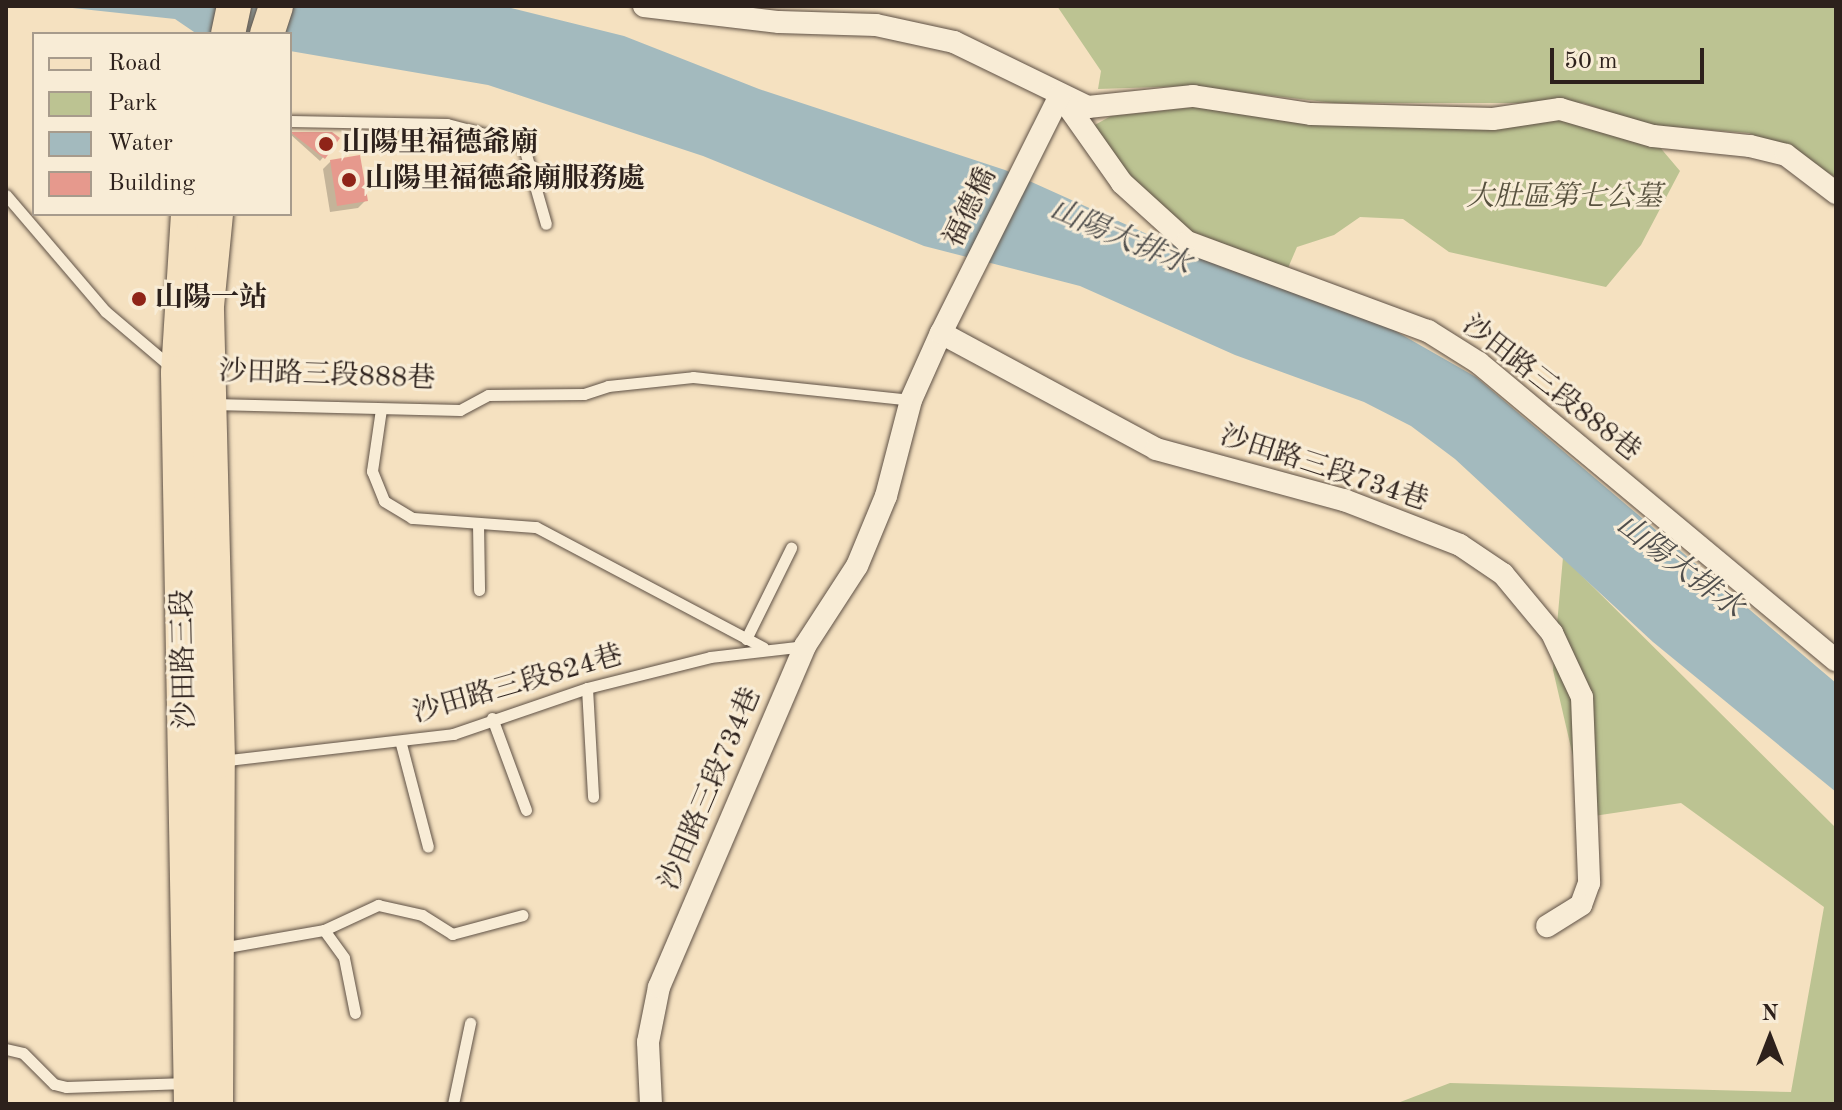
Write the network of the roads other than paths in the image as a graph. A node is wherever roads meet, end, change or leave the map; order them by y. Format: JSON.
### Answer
{"nodes":[{"id":1,"x":234,"y":6,"type":"edge"},
{"id":2,"x":276,"y":6,"type":"edge"},
{"id":3,"x":644,"y":6,"type":"edge"},
{"id":4,"x":228,"y":32,"type":"edge"},
{"id":5,"x":268,"y":32,"type":"edge"},
{"id":6,"x":1060,"y":95,"type":"junction"},
{"id":7,"x":292,"y":121,"type":"edge"},
{"id":8,"x":1836,"y":193,"type":"edge"},
{"id":9,"x":6,"y":195,"type":"edge"},
{"id":10,"x":188,"y":216,"type":"edge"},
{"id":11,"x":216,"y":216,"type":"edge"},
{"id":12,"x":546,"y":224,"type":"dead end"},
{"id":13,"x":971,"y":277,"type":"joint"},
{"id":14,"x":941,"y":333,"type":"junction"},
{"id":15,"x":193,"y":388,"type":"junction"},
{"id":16,"x":911,"y":400,"type":"junction"},
{"id":17,"x":381,"y":409,"type":"junction"},
{"id":18,"x":478,"y":523,"type":"junction"},
{"id":19,"x":791,"y":548,"type":"dead end"},
{"id":20,"x":479,"y":590,"type":"dead end"},
{"id":21,"x":746,"y":639,"type":"junction"},
{"id":22,"x":805,"y":646,"type":"junction"},
{"id":23,"x":763,"y":648,"type":"junction"},
{"id":24,"x":1836,"y":660,"type":"edge"},
{"id":25,"x":587,"y":688,"type":"junction"},
{"id":26,"x":492,"y":718,"type":"junction"},
{"id":27,"x":401,"y":744,"type":"junction"},
{"id":28,"x":202,"y":762,"type":"junction"},
{"id":29,"x":593,"y":797,"type":"dead end"},
{"id":30,"x":526,"y":810,"type":"dead end"},
{"id":31,"x":428,"y":847,"type":"dead end"},
{"id":32,"x":523,"y":915,"type":"dead end"},
{"id":33,"x":1547,"y":926,"type":"dead end"},
{"id":34,"x":324,"y":930,"type":"junction"},
{"id":35,"x":217,"y":948,"type":"junction"},
{"id":36,"x":355,"y":1013,"type":"dead end"},
{"id":37,"x":470,"y":1023,"type":"dead end"},
{"id":38,"x":6,"y":1049,"type":"edge"},
{"id":39,"x":199,"y":1097,"type":"edge"},
{"id":40,"x":453,"y":1104,"type":"edge"},
{"id":41,"x":651,"y":1104,"type":"edge"}],
"edges":[{"from":1,"to":4,"type":"main road"},
{"from":2,"to":5,"type":"main road"},
{"from":3,"to":6,"type":"street","name":"沙田路三段888巷"},
{"from":6,"to":8,"type":"street"},
{"from":6,"to":13,"type":"street","name":"福德橋"},
{"from":6,"to":24,"type":"street","name":"沙田路三段888巷"},
{"from":7,"to":12,"type":"lane"},
{"from":9,"to":15,"type":"lane"},
{"from":10,"to":15,"type":"main road","name":"沙田路三段"},
{"from":11,"to":15,"type":"main road","name":"沙田路三段"},
{"from":13,"to":14,"type":"street","name":"沙田路三段734巷"},
{"from":14,"to":16,"type":"street","name":"沙田路三段734巷"},
{"from":14,"to":33,"type":"street","name":"沙田路三段734巷"},
{"from":15,"to":17,"type":"lane","name":"沙田路三段888巷"},
{"from":15,"to":28,"type":"main road","name":"沙田路三段"},
{"from":16,"to":17,"type":"lane","name":"沙田路三段888巷"},
{"from":16,"to":22,"type":"street","name":"沙田路三段734巷"},
{"from":17,"to":18,"type":"lane"},
{"from":18,"to":20,"type":"lane"},
{"from":18,"to":21,"type":"lane"},
{"from":19,"to":21,"type":"lane"},
{"from":21,"to":23,"type":"lane"},
{"from":22,"to":23,"type":"lane","name":"沙田路三段824巷"},
{"from":22,"to":41,"type":"street","name":"沙田路三段734巷"},
{"from":23,"to":25,"type":"lane","name":"沙田路三段824巷"},
{"from":25,"to":26,"type":"lane","name":"沙田路三段824巷"},
{"from":25,"to":29,"type":"lane"},
{"from":26,"to":27,"type":"lane","name":"沙田路三段824巷"},
{"from":26,"to":30,"type":"lane"},
{"from":27,"to":28,"type":"lane","name":"沙田路三段824巷"},
{"from":27,"to":31,"type":"lane"},
{"from":28,"to":35,"type":"main road","name":"沙田路三段"},
{"from":28,"to":39,"type":"main road","name":"沙田路三段"},
{"from":32,"to":34,"type":"lane"},
{"from":34,"to":35,"type":"lane"},
{"from":34,"to":36,"type":"lane"},
{"from":35,"to":39,"type":"main road","name":"沙田路三段"},
{"from":37,"to":40,"type":"lane"},
{"from":38,"to":39,"type":"lane"}]}
